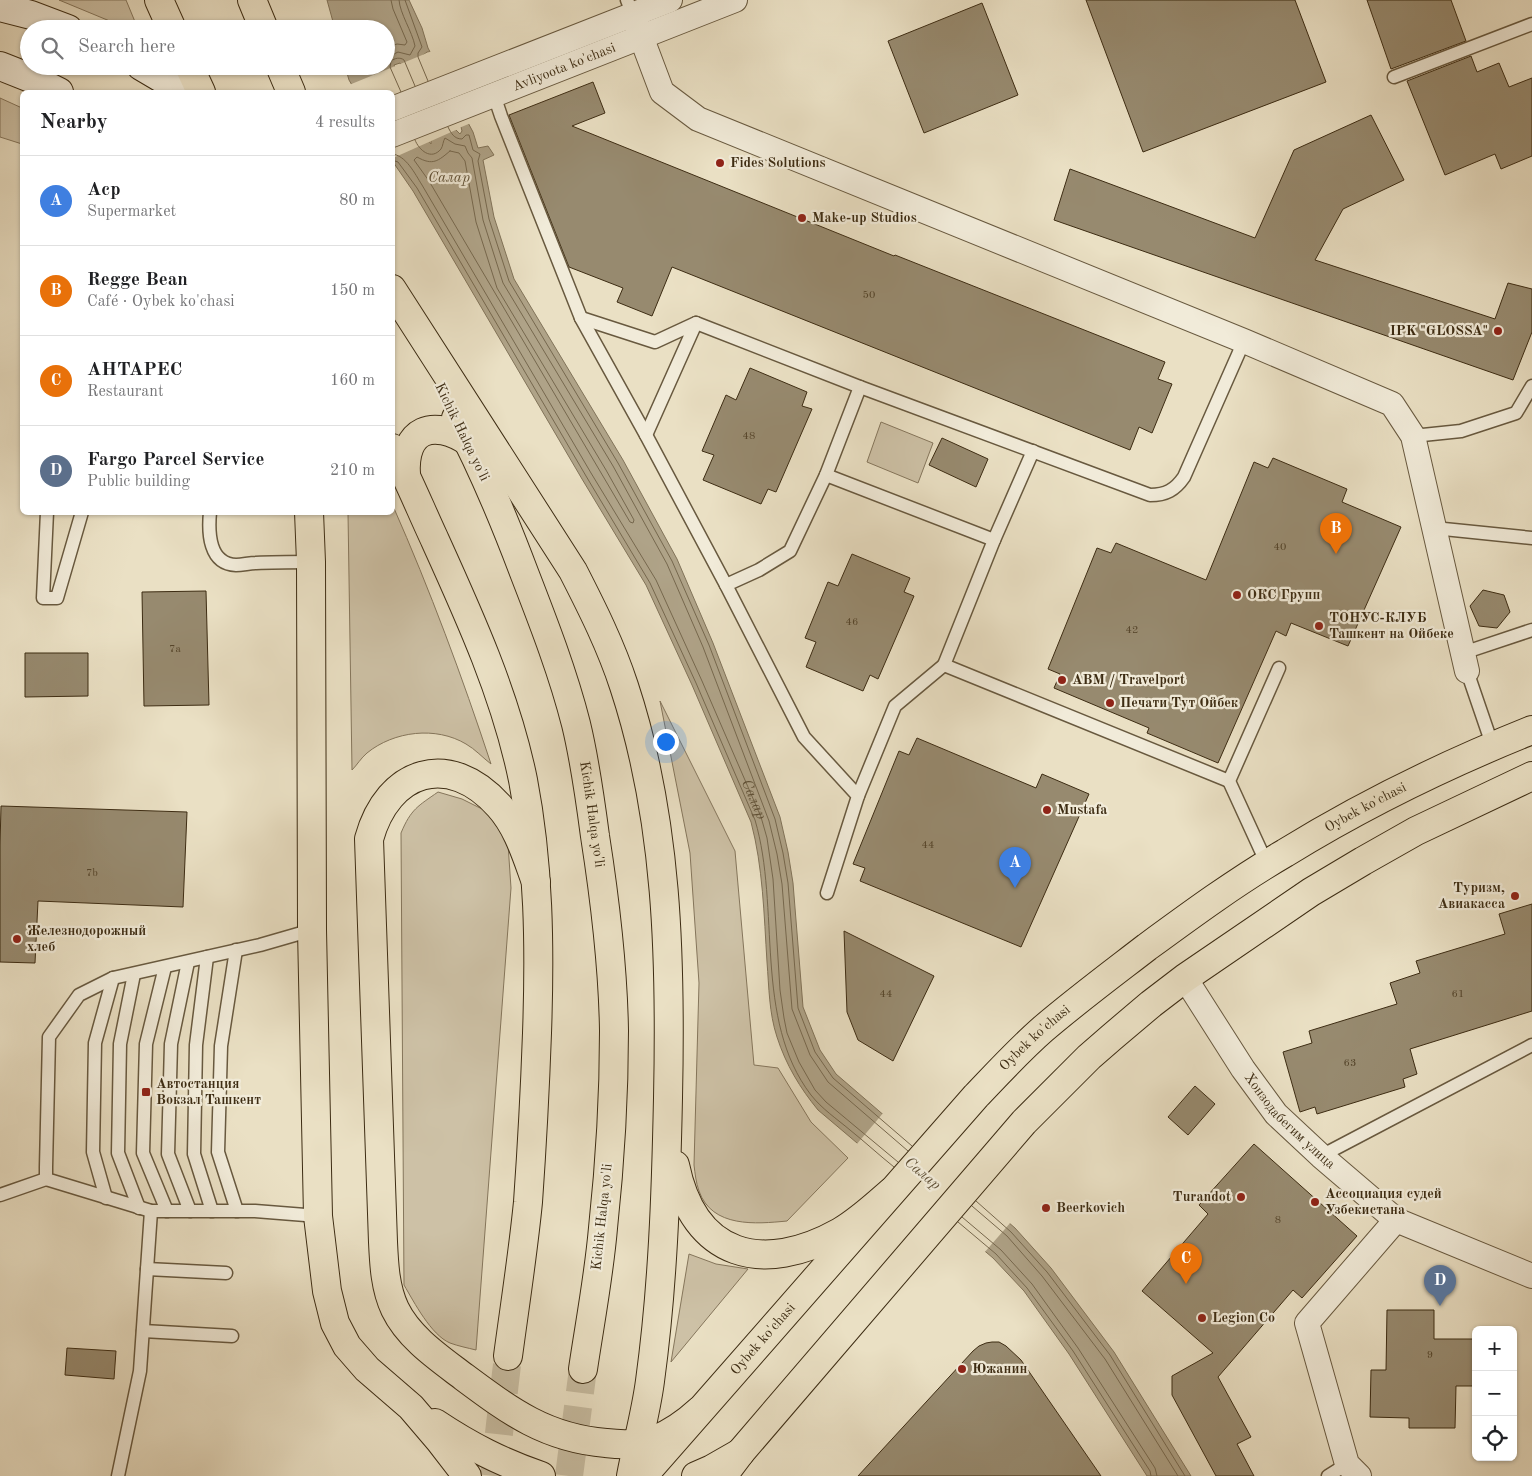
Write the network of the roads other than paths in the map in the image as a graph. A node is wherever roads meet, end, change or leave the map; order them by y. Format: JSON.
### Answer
{"nodes":[{"id":1,"x":159,"y":0,"type":"edge"},
{"id":2,"x":252,"y":0,"type":"edge"},
{"id":3,"x":670,"y":0,"type":"edge"},
{"id":4,"x":735,"y":0,"type":"edge"},
{"id":5,"x":0,"y":7,"type":"edge"},
{"id":6,"x":634,"y":17,"type":"edge"},
{"id":7,"x":44,"y":20,"type":"edge"},
{"id":8,"x":168,"y":20,"type":"edge"},
{"id":9,"x":260,"y":20,"type":"edge"},
{"id":10,"x":1532,"y":24,"type":"edge"},
{"id":11,"x":0,"y":66,"type":"edge"},
{"id":12,"x":20,"y":74,"type":"edge"},
{"id":13,"x":23,"y":75,"type":"edge"},
{"id":14,"x":156,"y":75,"type":"edge"},
{"id":15,"x":193,"y":75,"type":"edge"},
{"id":16,"x":284,"y":75,"type":"edge"},
{"id":17,"x":1394,"y":77,"type":"dead end"},
{"id":18,"x":54,"y":90,"type":"edge"},
{"id":19,"x":182,"y":90,"type":"edge"},
{"id":20,"x":200,"y":90,"type":"edge"},
{"id":21,"x":290,"y":90,"type":"edge"},
{"id":22,"x":492,"y":96,"type":"junction"},
{"id":23,"x":395,"y":108,"type":"edge"},
{"id":24,"x":395,"y":133,"type":"edge"},
{"id":25,"x":395,"y":294,"type":"edge"},
{"id":26,"x":395,"y":303,"type":"edge"},
{"id":27,"x":581,"y":318,"type":"junction"},
{"id":28,"x":696,"y":323,"type":"junction"},
{"id":29,"x":1244,"y":341,"type":"junction"},
{"id":30,"x":1532,"y":386,"type":"edge"},
{"id":31,"x":860,"y":387,"type":"junction"},
{"id":32,"x":646,"y":436,"type":"junction"},
{"id":33,"x":1413,"y":436,"type":"junction"},
{"id":34,"x":469,"y":442,"type":"junction"},
{"id":35,"x":1033,"y":451,"type":"junction"},
{"id":36,"x":395,"y":454,"type":"edge"},
{"id":37,"x":406,"y":475,"type":"junction"},
{"id":38,"x":826,"y":475,"type":"junction"},
{"id":39,"x":47,"y":515,"type":"edge"},
{"id":40,"x":81,"y":515,"type":"edge"},
{"id":41,"x":210,"y":515,"type":"edge"},
{"id":42,"x":309,"y":515,"type":"edge"},
{"id":43,"x":1434,"y":528,"type":"junction"},
{"id":44,"x":1532,"y":538,"type":"edge"},
{"id":45,"x":994,"y":540,"type":"junction"},
{"id":46,"x":311,"y":562,"type":"junction"},
{"id":47,"x":726,"y":585,"type":"junction"},
{"id":48,"x":1532,"y":630,"type":"edge"},
{"id":49,"x":1465,"y":662,"type":"junction"},
{"id":50,"x":944,"y":665,"type":"junction"},
{"id":51,"x":1279,"y":668,"type":"dead end"},
{"id":52,"x":1532,"y":730,"type":"edge"},
{"id":53,"x":1493,"y":747,"type":"junction"},
{"id":54,"x":1532,"y":776,"type":"edge"},
{"id":55,"x":1229,"y":781,"type":"junction"},
{"id":56,"x":858,"y":796,"type":"junction"},
{"id":57,"x":1267,"y":864,"type":"junction"},
{"id":58,"x":536,"y":882,"type":"junction"},
{"id":59,"x":827,"y":893,"type":"dead end"},
{"id":60,"x":312,"y":930,"type":"junction"},
{"id":61,"x":236,"y":950,"type":"junction"},
{"id":62,"x":207,"y":957,"type":"junction"},
{"id":63,"x":188,"y":962,"type":"junction"},
{"id":64,"x":165,"y":966,"type":"junction"},
{"id":65,"x":134,"y":974,"type":"junction"},
{"id":66,"x":114,"y":978,"type":"junction"},
{"id":67,"x":1185,"y":978,"type":"junction"},
{"id":68,"x":1532,"y":1045,"type":"edge"},
{"id":69,"x":668,"y":1093,"type":"junction"},
{"id":70,"x":1321,"y":1156,"type":"junction"},
{"id":71,"x":46,"y":1180,"type":"junction"},
{"id":72,"x":892,"y":1192,"type":"junction"},
{"id":73,"x":0,"y":1195,"type":"edge"},
{"id":74,"x":106,"y":1198,"type":"junction"},
{"id":75,"x":145,"y":1210,"type":"junction"},
{"id":76,"x":167,"y":1211,"type":"junction"},
{"id":77,"x":190,"y":1211,"type":"junction"},
{"id":78,"x":212,"y":1211,"type":"junction"},
{"id":79,"x":237,"y":1211,"type":"junction"},
{"id":80,"x":318,"y":1216,"type":"junction"},
{"id":81,"x":1396,"y":1220,"type":"junction"},
{"id":82,"x":147,"y":1269,"type":"junction"},
{"id":83,"x":226,"y":1273,"type":"dead end"},
{"id":84,"x":1532,"y":1276,"type":"edge"},
{"id":85,"x":143,"y":1331,"type":"junction"},
{"id":86,"x":232,"y":1336,"type":"dead end"},
{"id":87,"x":508,"y":1356,"type":"tunnel mouth"},
{"id":88,"x":583,"y":1369,"type":"tunnel mouth"},
{"id":89,"x":411,"y":1407,"type":"junction"},
{"id":90,"x":699,"y":1411,"type":"junction"},
{"id":91,"x":637,"y":1444,"type":"junction"},
{"id":92,"x":740,"y":1453,"type":"junction"},
{"id":93,"x":1345,"y":1472,"type":"edge"},
{"id":94,"x":118,"y":1476,"type":"edge"},
{"id":95,"x":466,"y":1476,"type":"edge"},
{"id":96,"x":542,"y":1476,"type":"edge"},
{"id":97,"x":631,"y":1476,"type":"edge"},
{"id":98,"x":643,"y":1476,"type":"edge"},
{"id":99,"x":696,"y":1476,"type":"edge"},
{"id":100,"x":723,"y":1476,"type":"edge"}],
"edges":[{"from":1,"to":8,"type":"main road"},
{"from":2,"to":9,"type":"main road"},
{"from":3,"to":6,"type":"street","name":"Avliyoota ko'chasi"},
{"from":4,"to":6,"type":"street","name":"Avliyoota ko'chasi"},
{"from":5,"to":7,"type":"main road"},
{"from":6,"to":22,"type":"street","name":"Avliyoota ko'chasi"},
{"from":6,"to":23,"type":"street","name":"Avliyoota ko'chasi"},
{"from":6,"to":29,"type":"street"},
{"from":10,"to":17,"type":"lane"},
{"from":11,"to":12,"type":"main road"},
{"from":13,"to":18,"type":"main road"},
{"from":14,"to":19,"type":"main road"},
{"from":15,"to":20,"type":"main road"},
{"from":16,"to":21,"type":"main road"},
{"from":22,"to":24,"type":"street","name":"Avliyoota ko'chasi"},
{"from":22,"to":27,"type":"lane"},
{"from":25,"to":69,"type":"main road"},
{"from":26,"to":34,"type":"main road","name":"Kichik Halqa yo'li"},
{"from":27,"to":28,"type":"lane"},
{"from":27,"to":32,"type":"lane"},
{"from":28,"to":31,"type":"lane"},
{"from":28,"to":32,"type":"lane"},
{"from":29,"to":33,"type":"street"},
{"from":29,"to":35,"type":"lane"},
{"from":30,"to":33,"type":"lane"},
{"from":31,"to":35,"type":"lane"},
{"from":31,"to":38,"type":"lane"},
{"from":32,"to":47,"type":"lane"},
{"from":33,"to":43,"type":"street"},
{"from":34,"to":37,"type":"main road"},
{"from":34,"to":88,"type":"main road","name":"Kichik Halqa yo'li"},
{"from":35,"to":45,"type":"lane"},
{"from":36,"to":37,"type":"main road"},
{"from":37,"to":58,"type":"main road"},
{"from":38,"to":45,"type":"lane"},
{"from":38,"to":47,"type":"lane"},
{"from":39,"to":40,"type":"lane"},
{"from":41,"to":46,"type":"lane"},
{"from":42,"to":46,"type":"main road"},
{"from":43,"to":44,"type":"lane"},
{"from":43,"to":49,"type":"street"},
{"from":45,"to":50,"type":"lane"},
{"from":46,"to":60,"type":"main road"},
{"from":47,"to":56,"type":"lane"},
{"from":48,"to":49,"type":"lane"},
{"from":49,"to":53,"type":"lane"},
{"from":50,"to":55,"type":"lane"},
{"from":50,"to":56,"type":"lane"},
{"from":51,"to":55,"type":"lane"},
{"from":52,"to":53,"type":"main road","name":"Oybek ko'chasi"},
{"from":53,"to":57,"type":"main road","name":"Oybek ko'chasi"},
{"from":54,"to":67,"type":"main road"},
{"from":55,"to":57,"type":"lane"},
{"from":56,"to":59,"type":"lane"},
{"from":57,"to":72,"type":"main road","name":"Oybek ko'chasi"},
{"from":58,"to":87,"type":"main road"},
{"from":58,"to":91,"type":"main road"},
{"from":60,"to":61,"type":"lane"},
{"from":60,"to":80,"type":"main road"},
{"from":61,"to":62,"type":"lane"},
{"from":61,"to":79,"type":"lane"},
{"from":62,"to":63,"type":"lane"},
{"from":62,"to":78,"type":"lane"},
{"from":63,"to":64,"type":"lane"},
{"from":63,"to":77,"type":"lane"},
{"from":64,"to":65,"type":"lane"},
{"from":64,"to":76,"type":"lane"},
{"from":65,"to":66,"type":"lane"},
{"from":65,"to":75,"type":"lane"},
{"from":66,"to":71,"type":"lane"},
{"from":66,"to":74,"type":"lane"},
{"from":67,"to":70,"type":"street","name":"Хонзодабегим улица"},
{"from":67,"to":92,"type":"main road"},
{"from":68,"to":70,"type":"lane"},
{"from":69,"to":72,"type":"main road"},
{"from":69,"to":91,"type":"main road"},
{"from":70,"to":81,"type":"street","name":"Хонзодабегим улица"},
{"from":71,"to":73,"type":"lane"},
{"from":71,"to":74,"type":"lane"},
{"from":72,"to":90,"type":"main road","name":"Oybek ko'chasi"},
{"from":74,"to":75,"type":"lane"},
{"from":75,"to":76,"type":"lane"},
{"from":75,"to":82,"type":"lane"},
{"from":76,"to":77,"type":"lane"},
{"from":77,"to":78,"type":"lane"},
{"from":78,"to":79,"type":"lane"},
{"from":79,"to":80,"type":"lane"},
{"from":80,"to":89,"type":"main road"},
{"from":81,"to":84,"type":"street","name":"Хонзодабегим улица"},
{"from":81,"to":93,"type":"street"},
{"from":82,"to":83,"type":"lane"},
{"from":82,"to":85,"type":"lane"},
{"from":85,"to":86,"type":"lane"},
{"from":85,"to":94,"type":"lane"},
{"from":89,"to":95,"type":"main road"},
{"from":89,"to":96,"type":"main road"},
{"from":90,"to":91,"type":"main road"},
{"from":90,"to":98,"type":"main road","name":"Oybek ko'chasi"},
{"from":91,"to":97,"type":"main road"},
{"from":92,"to":99,"type":"main road"},
{"from":92,"to":100,"type":"main road"}]}
